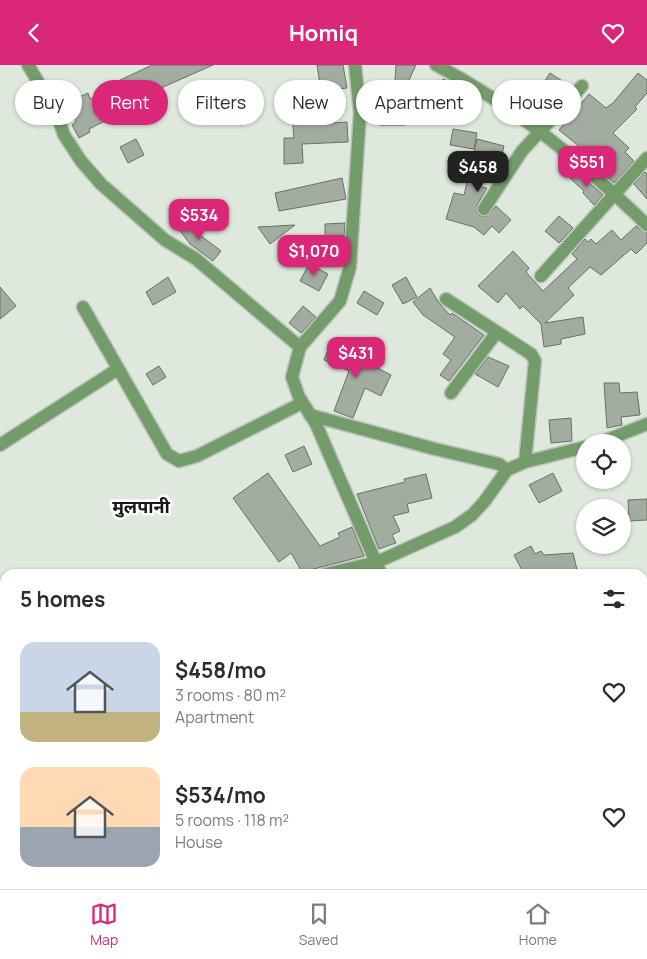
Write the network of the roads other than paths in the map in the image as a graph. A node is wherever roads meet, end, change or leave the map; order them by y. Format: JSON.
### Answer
{"nodes":[{"id":1,"x":28,"y":65,"type":"edge"},
{"id":2,"x":355,"y":65,"type":"edge"},
{"id":3,"x":436,"y":65,"type":"edge"},
{"id":4,"x":582,"y":86,"type":"dead end"},
{"id":5,"x":541,"y":130,"type":"junction"},
{"id":6,"x":647,"y":158,"type":"edge"},
{"id":7,"x":614,"y":193,"type":"junction"},
{"id":8,"x":484,"y":209,"type":"dead end"},
{"id":9,"x":647,"y":225,"type":"edge"},
{"id":10,"x":540,"y":276,"type":"dead end"},
{"id":11,"x":446,"y":299,"type":"dead end"},
{"id":12,"x":83,"y":307,"type":"dead end"},
{"id":13,"x":497,"y":332,"type":"junction"},
{"id":14,"x":300,"y":347,"type":"junction"},
{"id":15,"x":118,"y":369,"type":"junction"},
{"id":16,"x":451,"y":393,"type":"dead end"},
{"id":17,"x":302,"y":403,"type":"junction"},
{"id":18,"x":310,"y":415,"type":"junction"},
{"id":19,"x":647,"y":424,"type":"edge"},
{"id":20,"x":622,"y":434,"type":"edge"},
{"id":21,"x":0,"y":445,"type":"edge"},
{"id":22,"x":576,"y":449,"type":"edge"},
{"id":23,"x":525,"y":462,"type":"junction"},
{"id":24,"x":507,"y":470,"type":"junction"},
{"id":25,"x":379,"y":568,"type":"edge"}],
"edges":[{"from":1,"to":14,"type":"street"},
{"from":2,"to":14,"type":"street"},
{"from":3,"to":5,"type":"street"},
{"from":4,"to":5,"type":"street"},
{"from":5,"to":7,"type":"street"},
{"from":5,"to":8,"type":"street"},
{"from":6,"to":7,"type":"street"},
{"from":7,"to":9,"type":"street"},
{"from":7,"to":10,"type":"street"},
{"from":11,"to":13,"type":"street"},
{"from":12,"to":15,"type":"street"},
{"from":13,"to":16,"type":"street"},
{"from":13,"to":23,"type":"street"},
{"from":14,"to":17,"type":"street"},
{"from":15,"to":17,"type":"street"},
{"from":15,"to":21,"type":"street"},
{"from":17,"to":18,"type":"street"},
{"from":18,"to":24,"type":"street"},
{"from":18,"to":25,"type":"street"},
{"from":19,"to":20,"type":"street"},
{"from":22,"to":23,"type":"street"},
{"from":23,"to":24,"type":"street"},
{"from":24,"to":25,"type":"street"}]}
